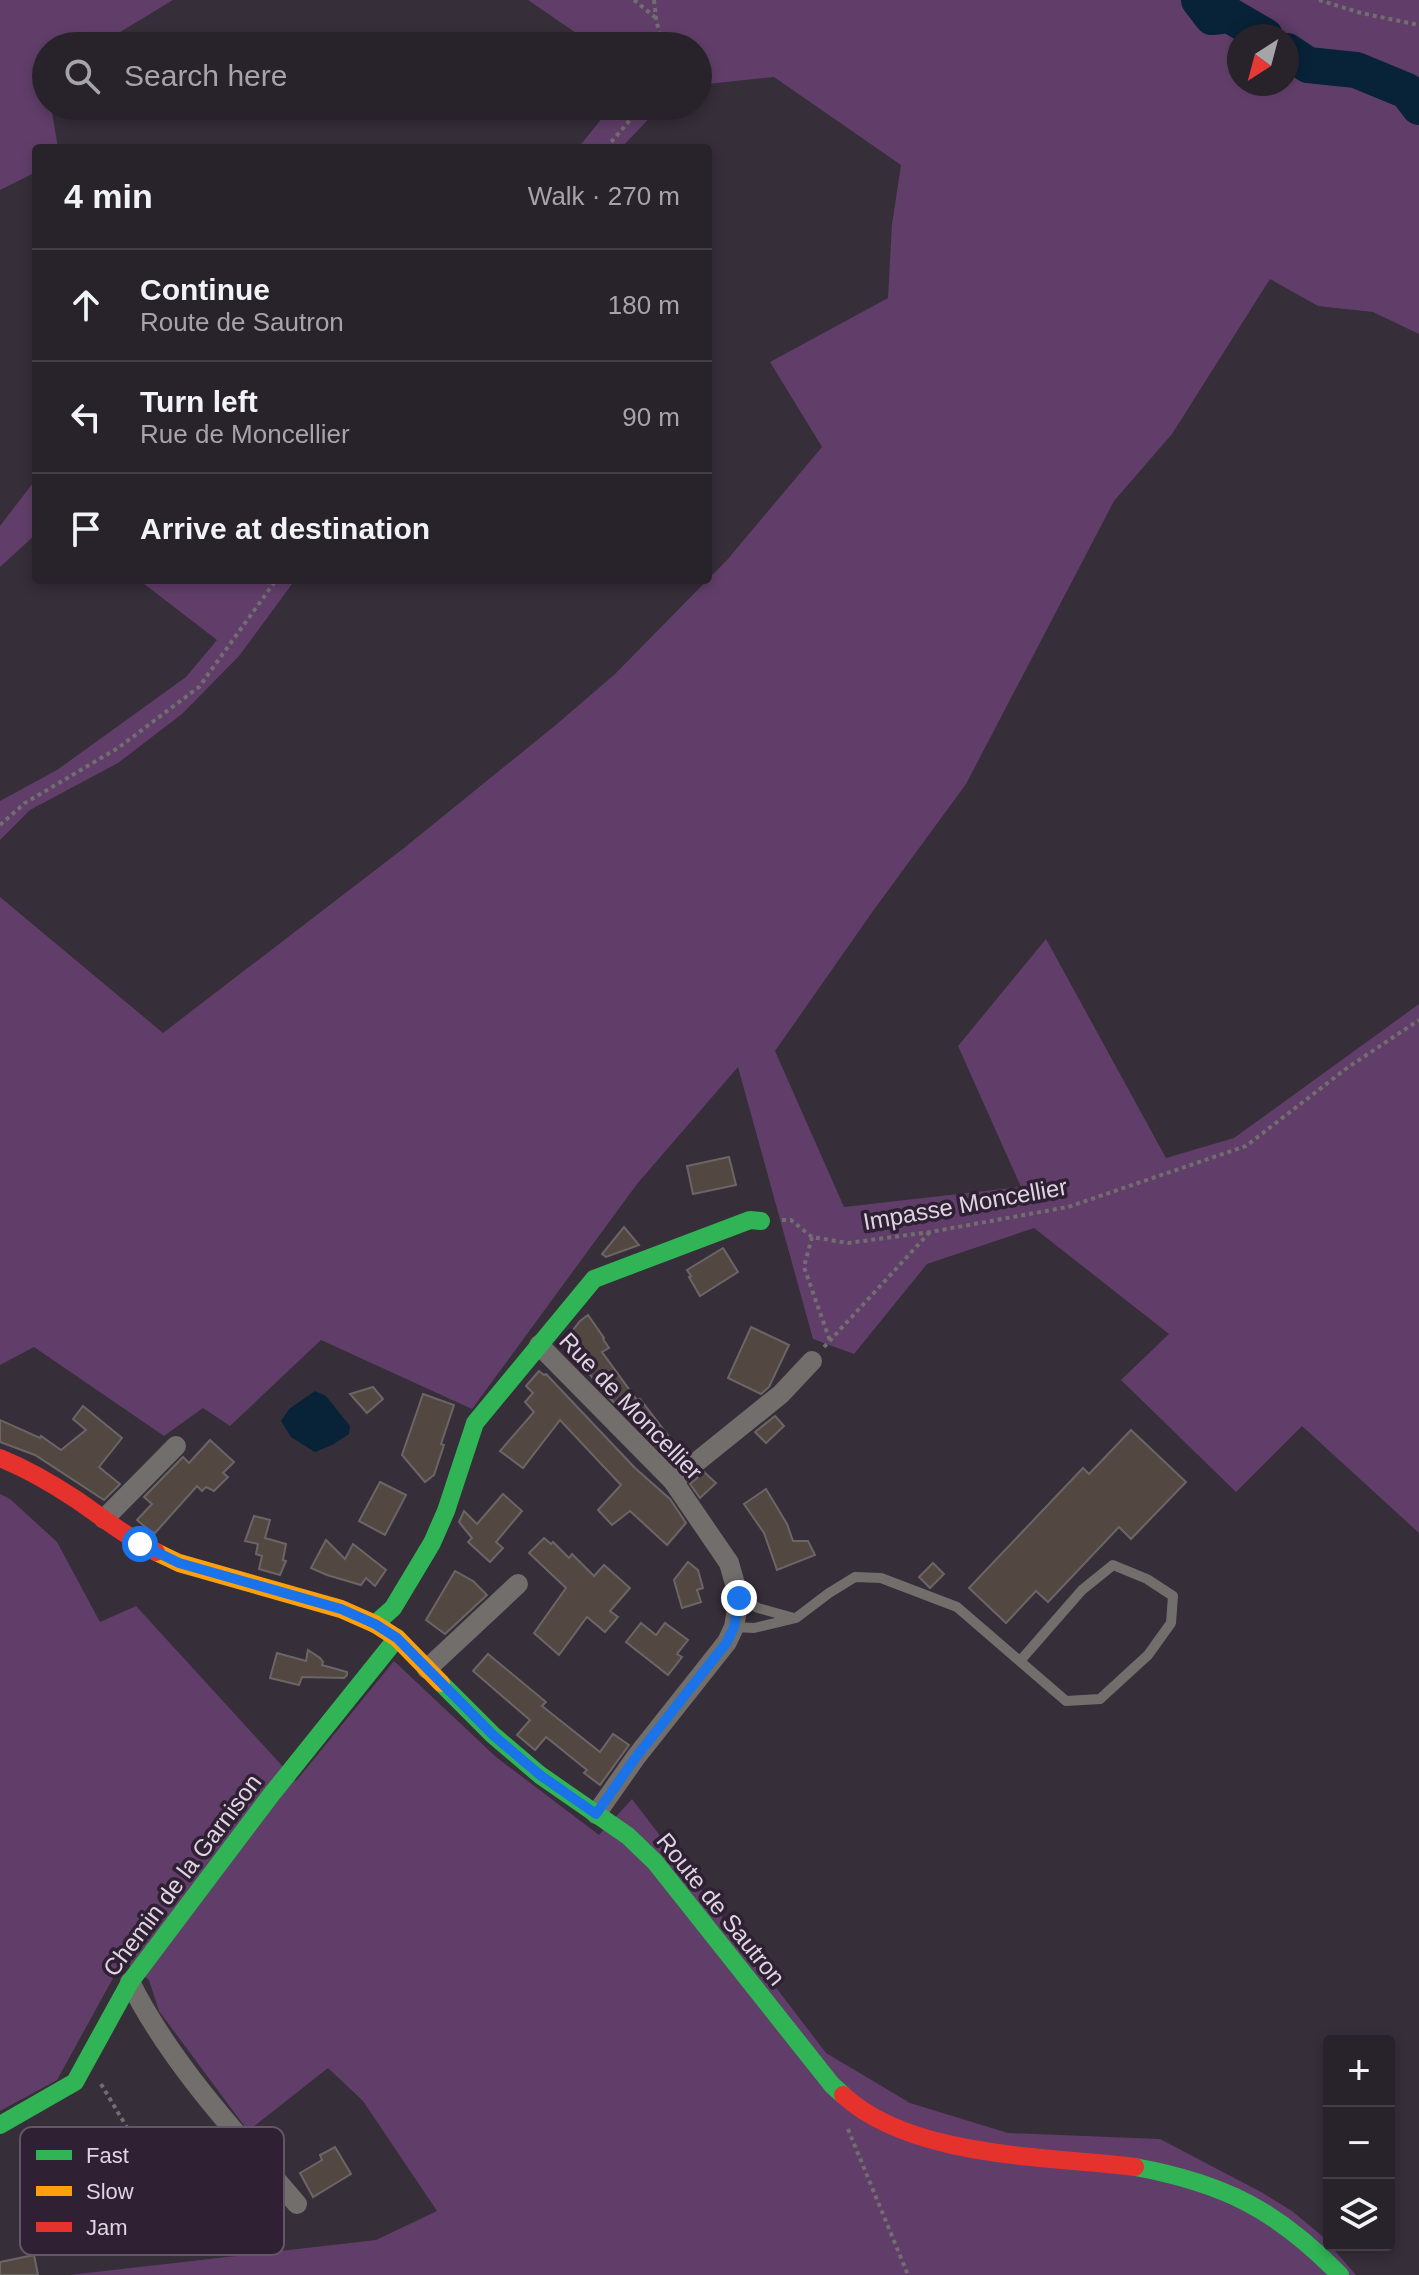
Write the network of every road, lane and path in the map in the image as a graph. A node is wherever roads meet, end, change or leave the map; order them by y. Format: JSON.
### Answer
{"nodes":[{"id":1,"x":634,"y":0,"type":"edge"},
{"id":2,"x":654,"y":0,"type":"edge"},
{"id":3,"x":1319,"y":0,"type":"edge"},
{"id":4,"x":656,"y":18,"type":"junction"},
{"id":5,"x":1419,"y":25,"type":"edge"},
{"id":6,"x":659,"y":32,"type":"edge"},
{"id":7,"x":630,"y":120,"type":"edge"},
{"id":8,"x":609,"y":144,"type":"edge"},
{"id":9,"x":273,"y":584,"type":"edge"},
{"id":10,"x":0,"y":825,"type":"edge"},
{"id":11,"x":1419,"y":1020,"type":"edge"},
{"id":12,"x":761,"y":1221,"type":"joint"},
{"id":13,"x":930,"y":1232,"type":"junction"},
{"id":14,"x":812,"y":1237,"type":"junction"},
{"id":15,"x":830,"y":1341,"type":"junction"},
{"id":16,"x":539,"y":1345,"type":"junction"},
{"id":17,"x":812,"y":1361,"type":"joint"},
{"id":18,"x":176,"y":1446,"type":"dead end"},
{"id":19,"x":0,"y":1458,"type":"edge"},
{"id":20,"x":673,"y":1481,"type":"junction"},
{"id":21,"x":104,"y":1519,"type":"junction"},
{"id":22,"x":518,"y":1584,"type":"dead end"},
{"id":23,"x":739,"y":1598,"type":"junction"},
{"id":24,"x":796,"y":1618,"type":"junction"},
{"id":25,"x":375,"y":1624,"type":"junction"},
{"id":26,"x":734,"y":1627,"type":"junction"},
{"id":27,"x":397,"y":1638,"type":"junction"},
{"id":28,"x":1020,"y":1661,"type":"junction"},
{"id":29,"x":427,"y":1669,"type":"junction"},
{"id":30,"x":596,"y":1814,"type":"junction"},
{"id":31,"x":130,"y":1982,"type":"junction"},
{"id":32,"x":87,"y":2061,"type":"junction"},
{"id":33,"x":0,"y":2125,"type":"edge"},
{"id":34,"x":127,"y":2127,"type":"edge"},
{"id":35,"x":232,"y":2127,"type":"edge"},
{"id":36,"x":848,"y":2130,"type":"dead end"},
{"id":37,"x":284,"y":2189,"type":"edge"},
{"id":38,"x":297,"y":2204,"type":"dead end"},
{"id":39,"x":908,"y":2275,"type":"edge"},
{"id":40,"x":1340,"y":2275,"type":"edge"}],
"edges":[{"from":1,"to":4,"type":"path"},
{"from":2,"to":4,"type":"path"},
{"from":3,"to":5,"type":"path"},
{"from":4,"to":6,"type":"path"},
{"from":7,"to":8,"type":"path"},
{"from":9,"to":10,"type":"path"},
{"from":11,"to":13,"type":"path","name":"Impasse Moncellier"},
{"from":12,"to":14,"type":"path","name":"Impasse Moncellier"},
{"from":12,"to":16,"type":"street"},
{"from":13,"to":14,"type":"path","name":"Impasse Moncellier"},
{"from":13,"to":15,"type":"path"},
{"from":14,"to":15,"type":"path"},
{"from":15,"to":17,"type":"path"},
{"from":16,"to":20,"type":"street","name":"Rue de Moncellier"},
{"from":16,"to":25,"type":"street","name":"Rue de Moncellier"},
{"from":17,"to":20,"type":"street"},
{"from":18,"to":21,"type":"street"},
{"from":19,"to":21,"type":"street","name":"Route de Sautron"},
{"from":20,"to":23,"type":"street","name":"Rue de Moncellier"},
{"from":21,"to":25,"type":"street","name":"Route de Sautron"},
{"from":22,"to":29,"type":"street"},
{"from":23,"to":24,"type":"lane"},
{"from":23,"to":26,"type":"street","name":"Rue de Moncellier"},
{"from":24,"to":26,"type":"lane"},
{"from":24,"to":28,"type":"lane"},
{"from":25,"to":27,"type":"street","name":"Route de Sautron"},
{"from":26,"to":30,"type":"street","name":"Rue de Moncellier"},
{"from":27,"to":29,"type":"street","name":"Route de Sautron"},
{"from":27,"to":31,"type":"street","name":"Chemin de la Garnison"},
{"from":28,"to":28,"type":"lane"},
{"from":29,"to":30,"type":"street","name":"Route de Sautron"},
{"from":30,"to":40,"type":"street","name":"Route de Sautron"},
{"from":31,"to":32,"type":"street","name":"Chemin de la Garnison"},
{"from":31,"to":35,"type":"street"},
{"from":32,"to":33,"type":"street","name":"Chemin de la Garnison"},
{"from":32,"to":34,"type":"path"},
{"from":36,"to":39,"type":"path"},
{"from":37,"to":38,"type":"street"}]}
